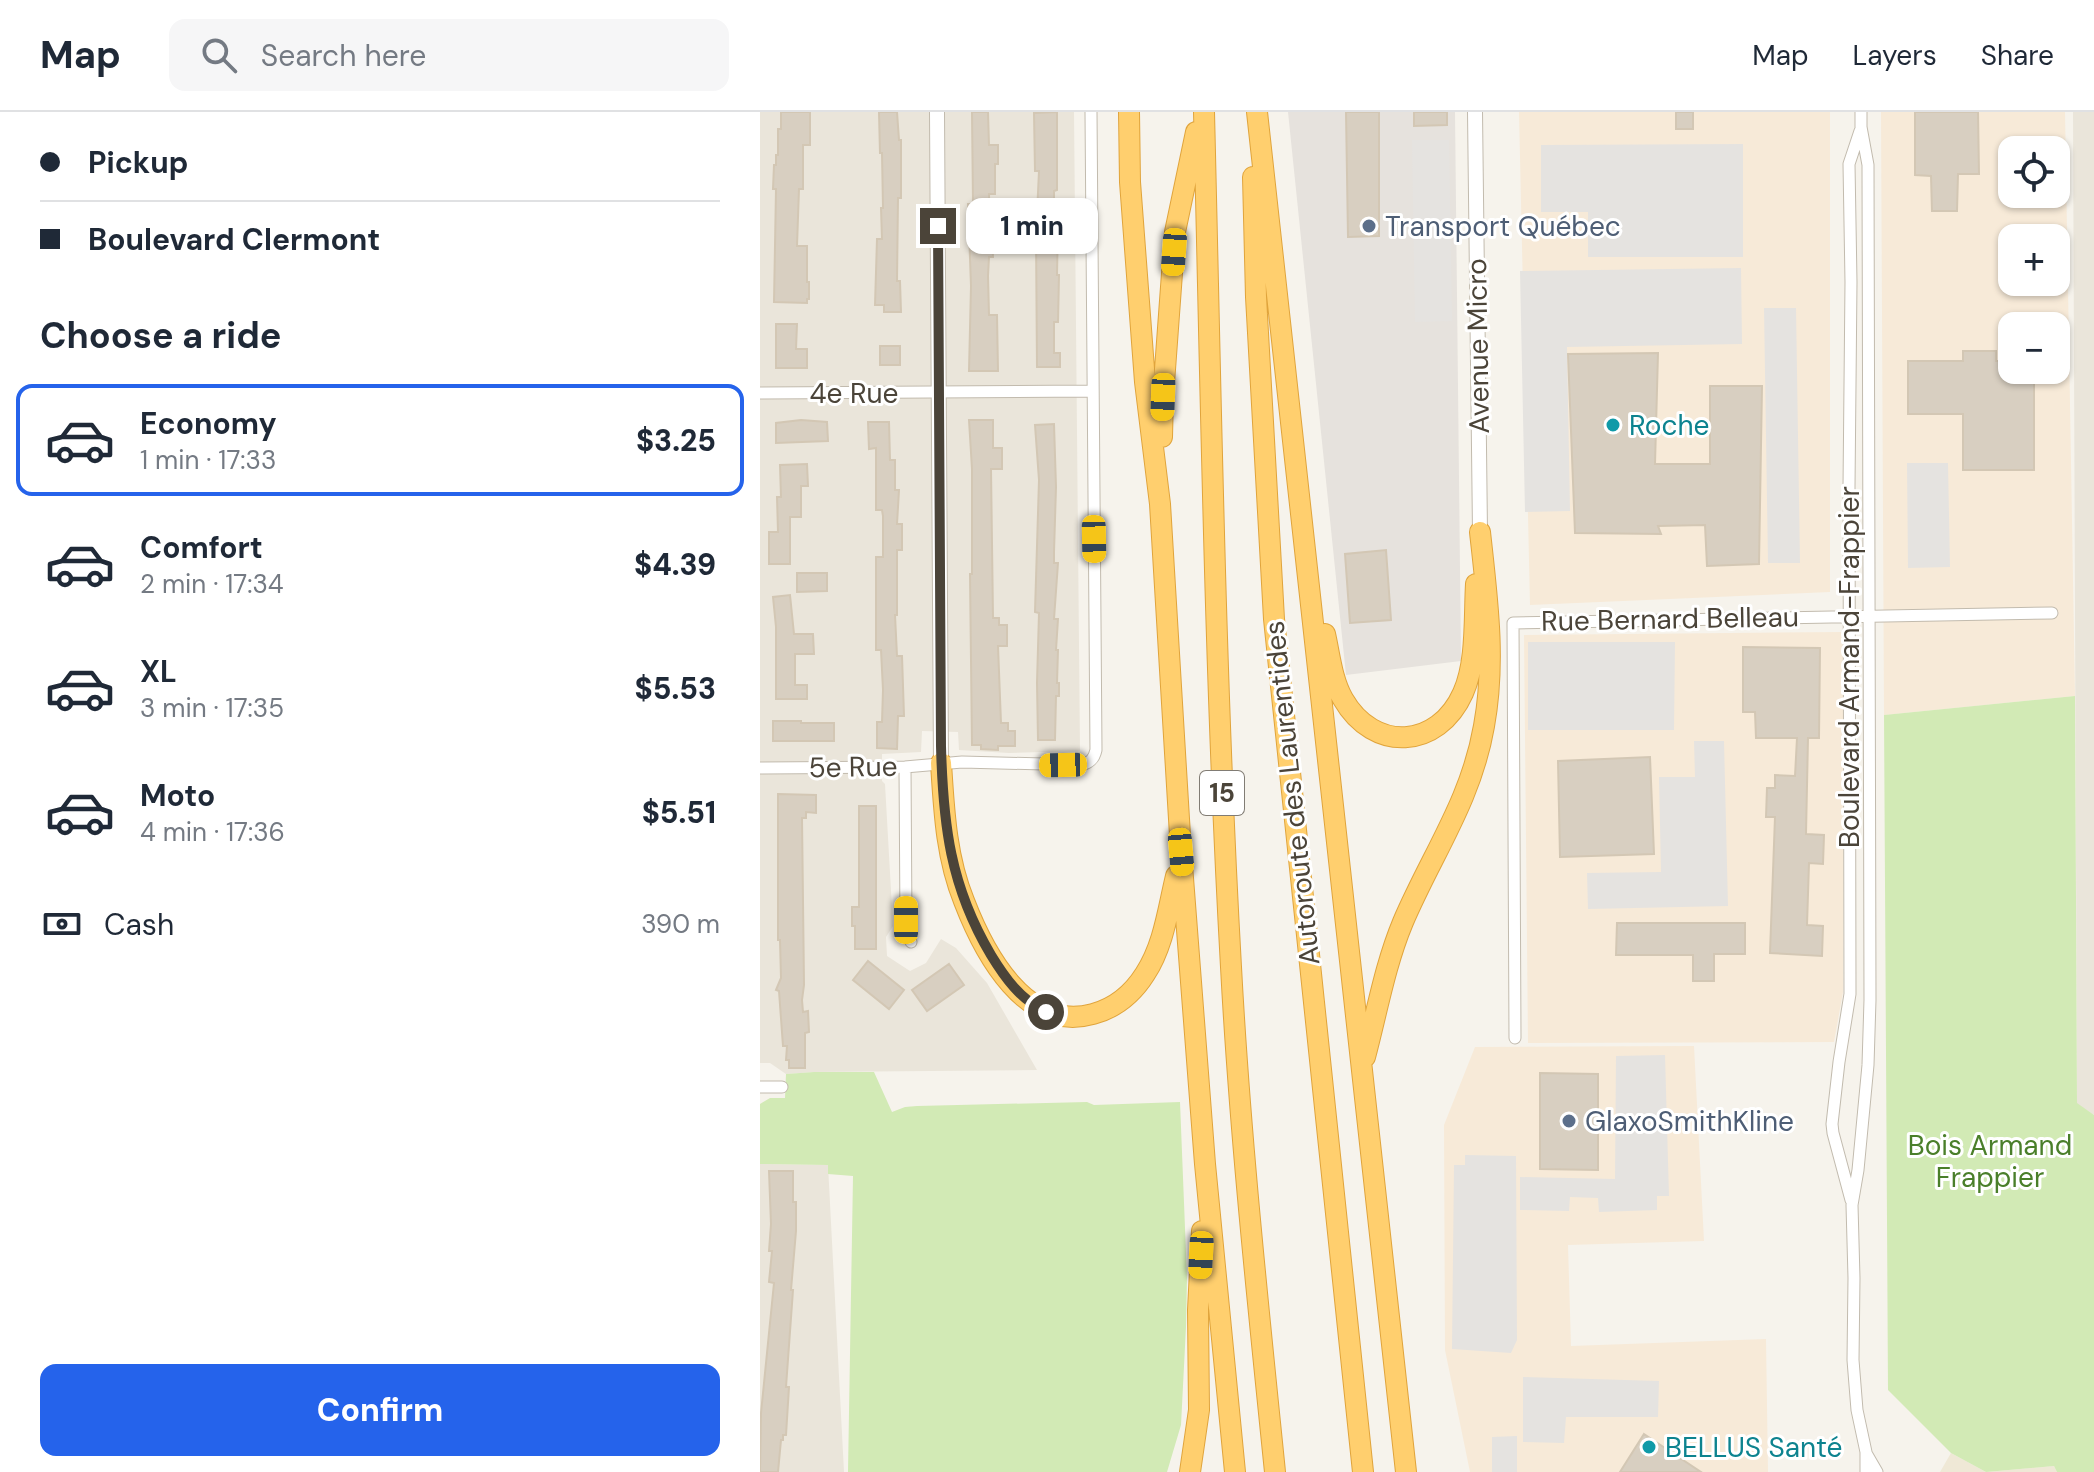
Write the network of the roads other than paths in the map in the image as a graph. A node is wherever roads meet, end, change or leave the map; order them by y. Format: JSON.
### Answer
{"nodes":[{"id":1,"x":937,"y":112,"type":"edge"},
{"id":2,"x":1091,"y":112,"type":"edge"},
{"id":3,"x":1129,"y":112,"type":"edge"},
{"id":4,"x":1202,"y":112,"type":"edge"},
{"id":5,"x":1254,"y":112,"type":"edge"},
{"id":6,"x":1475,"y":112,"type":"edge"},
{"id":7,"x":1861,"y":112,"type":"edge"},
{"id":8,"x":1861,"y":127,"type":"junction"},
{"id":9,"x":1092,"y":391,"type":"junction"},
{"id":10,"x":939,"y":392,"type":"junction"},
{"id":11,"x":760,"y":393,"type":"edge"},
{"id":12,"x":1160,"y":504,"type":"junction"},
{"id":13,"x":1303,"y":527,"type":"junction"},
{"id":14,"x":1480,"y":532,"type":"junction"},
{"id":15,"x":2052,"y":613,"type":"dead end"},
{"id":16,"x":1850,"y":615,"type":"junction"},
{"id":17,"x":1869,"y":615,"type":"junction"},
{"id":18,"x":941,"y":763,"type":"junction"},
{"id":19,"x":905,"y":767,"type":"junction"},
{"id":20,"x":760,"y":768,"type":"edge"},
{"id":21,"x":1181,"y":852,"type":"junction"},
{"id":22,"x":911,"y":942,"type":"dead end"},
{"id":23,"x":1515,"y":1038,"type":"dead end"},
{"id":24,"x":1362,"y":1071,"type":"junction"},
{"id":25,"x":760,"y":1087,"type":"edge"},
{"id":26,"x":782,"y":1087,"type":"dead end"},
{"id":27,"x":1205,"y":1164,"type":"junction"},
{"id":28,"x":1852,"y":1205,"type":"junction"},
{"id":29,"x":1866,"y":1452,"type":"junction"},
{"id":30,"x":1190,"y":1472,"type":"edge"},
{"id":31,"x":1235,"y":1472,"type":"edge"},
{"id":32,"x":1275,"y":1472,"type":"edge"},
{"id":33,"x":1363,"y":1472,"type":"edge"},
{"id":34,"x":1408,"y":1472,"type":"edge"},
{"id":35,"x":1866,"y":1472,"type":"edge"},
{"id":36,"x":1877,"y":1472,"type":"edge"}],
"edges":[{"from":1,"to":10,"type":"street"},
{"from":2,"to":9,"type":"street"},
{"from":3,"to":12,"type":"highway"},
{"from":4,"to":12,"type":"highway"},
{"from":4,"to":32,"type":"highway","name":"Autoroute des Laurentides","number":"15"},
{"from":5,"to":13,"type":"highway"},
{"from":5,"to":33,"type":"highway","name":"Autoroute des Laurentides"},
{"from":6,"to":14,"type":"street","name":"Avenue Micro"},
{"from":7,"to":8,"type":"street","name":"Boulevard Armand-Frappier"},
{"from":8,"to":16,"type":"street","name":"Boulevard Armand-Frappier"},
{"from":8,"to":17,"type":"street","name":"Boulevard Armand-Frappier"},
{"from":9,"to":10,"type":"street","name":"4e Rue"},
{"from":9,"to":18,"type":"street","name":"5e Rue"},
{"from":10,"to":11,"type":"street","name":"4e Rue"},
{"from":10,"to":18,"type":"street"},
{"from":12,"to":21,"type":"highway"},
{"from":13,"to":14,"type":"highway"},
{"from":13,"to":24,"type":"highway"},
{"from":14,"to":24,"type":"highway"},
{"from":15,"to":17,"type":"street","name":"Rue Bernard Belleau"},
{"from":16,"to":17,"type":"street","name":"Rue Bernard Belleau"},
{"from":16,"to":23,"type":"street","name":"Rue Bernard Belleau"},
{"from":16,"to":28,"type":"street","name":"Boulevard Armand-Frappier"},
{"from":17,"to":28,"type":"street","name":"Boulevard Armand-Frappier"},
{"from":18,"to":19,"type":"street","name":"5e Rue"},
{"from":18,"to":21,"type":"highway"},
{"from":19,"to":20,"type":"street","name":"5e Rue"},
{"from":19,"to":22,"type":"street"},
{"from":21,"to":27,"type":"highway"},
{"from":24,"to":34,"type":"highway"},
{"from":25,"to":26,"type":"street"},
{"from":27,"to":30,"type":"highway"},
{"from":27,"to":31,"type":"highway"},
{"from":28,"to":29,"type":"street","name":"Boulevard Armand-Frappier"},
{"from":29,"to":35,"type":"street","name":"Boulevard Armand-Frappier"},
{"from":29,"to":36,"type":"street","name":"Boulevard Armand-Frappier"}]}
